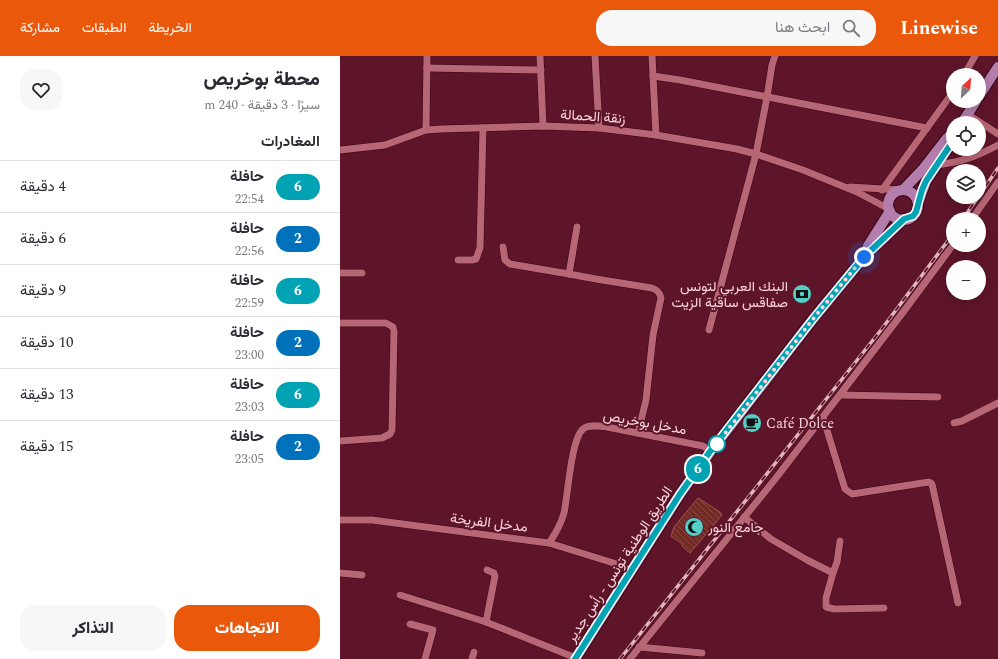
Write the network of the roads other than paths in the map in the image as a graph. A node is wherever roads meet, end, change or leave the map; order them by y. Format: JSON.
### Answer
{"nodes":[{"id":1,"x":427,"y":56,"type":"edge"},
{"id":2,"x":540,"y":56,"type":"edge"},
{"id":3,"x":594,"y":56,"type":"edge"},
{"id":4,"x":652,"y":56,"type":"edge"},
{"id":5,"x":775,"y":56,"type":"edge"},
{"id":6,"x":975,"y":56,"type":"edge"},
{"id":7,"x":998,"y":67,"type":"edge"},
{"id":8,"x":427,"y":68,"type":"junction"},
{"id":9,"x":968,"y":68,"type":"edge"},
{"id":10,"x":541,"y":70,"type":"junction"},
{"id":11,"x":653,"y":76,"type":"junction"},
{"id":12,"x":986,"y":85,"type":"edge"},
{"id":13,"x":767,"y":97,"type":"junction"},
{"id":14,"x":946,"y":102,"type":"edge"},
{"id":15,"x":972,"y":108,"type":"edge"},
{"id":16,"x":968,"y":114,"type":"joint"},
{"id":17,"x":543,"y":126,"type":"junction"},
{"id":18,"x":483,"y":128,"type":"junction"},
{"id":19,"x":599,"y":128,"type":"junction"},
{"id":20,"x":927,"y":128,"type":"junction"},
{"id":21,"x":426,"y":130,"type":"junction"},
{"id":22,"x":998,"y":134,"type":"edge"},
{"id":23,"x":656,"y":135,"type":"junction"},
{"id":24,"x":946,"y":139,"type":"edge"},
{"id":25,"x":998,"y":145,"type":"edge"},
{"id":26,"x":340,"y":150,"type":"edge"},
{"id":27,"x":946,"y":151,"type":"edge"},
{"id":28,"x":756,"y":154,"type":"junction"},
{"id":29,"x":936,"y":165,"type":"junction"},
{"id":30,"x":998,"y":182,"type":"edge"},
{"id":31,"x":840,"y":186,"type":"junction"},
{"id":32,"x":882,"y":190,"type":"junction"},
{"id":33,"x":902,"y":190,"type":"junction"},
{"id":34,"x":918,"y":203,"type":"junction"},
{"id":35,"x":889,"y":210,"type":"junction"},
{"id":36,"x":977,"y":212,"type":"edge"},
{"id":37,"x":904,"y":219,"type":"junction"},
{"id":38,"x":577,"y":227,"type":"dead end"},
{"id":39,"x":503,"y":246,"type":"dead end"},
{"id":40,"x":948,"y":252,"type":"edge"},
{"id":41,"x":864,"y":257,"type":"junction"},
{"id":42,"x":458,"y":260,"type":"dead end"},
{"id":43,"x":340,"y":273,"type":"edge"},
{"id":44,"x":362,"y":273,"type":"dead end"},
{"id":45,"x":569,"y":274,"type":"junction"},
{"id":46,"x":340,"y":324,"type":"edge"},
{"id":47,"x":709,"y":330,"type":"dead end"},
{"id":48,"x":840,"y":395,"type":"junction"},
{"id":49,"x":938,"y":397,"type":"dead end"},
{"id":50,"x":998,"y":403,"type":"edge"},
{"id":51,"x":823,"y":416,"type":"junction"},
{"id":52,"x":954,"y":423,"type":"dead end"},
{"id":53,"x":638,"y":433,"type":"junction"},
{"id":54,"x":340,"y":441,"type":"edge"},
{"id":55,"x":707,"y":448,"type":"junction"},
{"id":56,"x":744,"y":517,"type":"junction"},
{"id":57,"x":340,"y":520,"type":"edge"},
{"id":58,"x":840,"y":541,"type":"dead end"},
{"id":59,"x":549,"y":543,"type":"junction"},
{"id":60,"x":487,"y":570,"type":"dead end"},
{"id":61,"x":630,"y":571,"type":"junction"},
{"id":62,"x":340,"y":573,"type":"edge"},
{"id":63,"x":833,"y":573,"type":"junction"},
{"id":64,"x":362,"y":575,"type":"dead end"},
{"id":65,"x":400,"y":595,"type":"dead end"},
{"id":66,"x":958,"y":603,"type":"dead end"},
{"id":67,"x":884,"y":608,"type":"dead end"},
{"id":68,"x":486,"y":622,"type":"junction"},
{"id":69,"x":410,"y":624,"type":"dead end"},
{"id":70,"x":639,"y":646,"type":"junction"},
{"id":71,"x":685,"y":651,"type":"junction"},
{"id":72,"x":702,"y":653,"type":"dead end"},
{"id":73,"x":575,"y":658,"type":"edge"},
{"id":74,"x":425,"y":659,"type":"edge"},
{"id":75,"x":630,"y":659,"type":"edge"},
{"id":76,"x":685,"y":659,"type":"edge"}],
"edges":[{"from":1,"to":8,"type":"street"},
{"from":2,"to":10,"type":"street"},
{"from":3,"to":19,"type":"street"},
{"from":4,"to":11,"type":"street"},
{"from":5,"to":13,"type":"street"},
{"from":6,"to":9,"type":"street"},
{"from":7,"to":12,"type":"main road"},
{"from":8,"to":10,"type":"street"},
{"from":8,"to":21,"type":"street"},
{"from":10,"to":17,"type":"street"},
{"from":11,"to":13,"type":"street"},
{"from":11,"to":23,"type":"street"},
{"from":13,"to":20,"type":"street"},
{"from":13,"to":28,"type":"street"},
{"from":14,"to":20,"type":"street"},
{"from":15,"to":16,"type":"main road"},
{"from":16,"to":22,"type":"street"},
{"from":17,"to":18,"type":"street","name":"زنقة الحمالة"},
{"from":17,"to":19,"type":"street","name":"زنقة الحمالة"},
{"from":18,"to":21,"type":"street","name":"زنقة الحمالة"},
{"from":18,"to":42,"type":"street"},
{"from":19,"to":23,"type":"street","name":"زنقة الحمالة"},
{"from":20,"to":32,"type":"street"},
{"from":21,"to":26,"type":"street","name":"زنقة الحمالة"},
{"from":23,"to":28,"type":"street","name":"زنقة الحمالة"},
{"from":24,"to":33,"type":"main road"},
{"from":25,"to":29,"type":"street"},
{"from":27,"to":29,"type":"main road"},
{"from":28,"to":31,"type":"street","name":"زنقة الحمالة"},
{"from":28,"to":47,"type":"street"},
{"from":29,"to":34,"type":"main road"},
{"from":30,"to":36,"type":"street"},
{"from":31,"to":32,"type":"street"},
{"from":31,"to":35,"type":"street","name":"زنقة الحمالة"},
{"from":32,"to":33,"type":"street"},
{"from":33,"to":34,"type":"main road"},
{"from":33,"to":35,"type":"main road"},
{"from":34,"to":37,"type":"main road"},
{"from":35,"to":37,"type":"main road"},
{"from":35,"to":41,"type":"main road","name":"الطريق الوطنية تونس - رأس جدير"},
{"from":37,"to":41,"type":"main road","name":"الطريق الوطنية تونس - رأس جدير"},
{"from":38,"to":45,"type":"street"},
{"from":39,"to":45,"type":"street"},
{"from":40,"to":48,"type":"street"},
{"from":41,"to":55,"type":"main road","name":"الطريق الوطنية تونس - رأس جدير"},
{"from":43,"to":44,"type":"street"},
{"from":45,"to":53,"type":"street"},
{"from":46,"to":54,"type":"street"},
{"from":48,"to":49,"type":"street"},
{"from":48,"to":51,"type":"street"},
{"from":50,"to":52,"type":"street"},
{"from":51,"to":56,"type":"street"},
{"from":51,"to":66,"type":"street"},
{"from":53,"to":55,"type":"street","name":"مدخل بوخريص"},
{"from":53,"to":59,"type":"street","name":"مدخل بوخريص"},
{"from":55,"to":61,"type":"main road","name":"الطريق الوطنية تونس - رأس جدير"},
{"from":56,"to":63,"type":"street"},
{"from":56,"to":70,"type":"street"},
{"from":57,"to":59,"type":"street","name":"مدخل الفريخة"},
{"from":58,"to":63,"type":"street"},
{"from":59,"to":61,"type":"street","name":"مدخل الفريخة"},
{"from":60,"to":68,"type":"street"},
{"from":61,"to":73,"type":"main road","name":"الطريق الوطنية تونس - رأس جدير"},
{"from":62,"to":64,"type":"street"},
{"from":63,"to":67,"type":"street"},
{"from":65,"to":68,"type":"street"},
{"from":68,"to":73,"type":"street"},
{"from":69,"to":74,"type":"street"},
{"from":70,"to":71,"type":"street"},
{"from":70,"to":75,"type":"street"},
{"from":71,"to":72,"type":"street"},
{"from":71,"to":76,"type":"street"}]}
